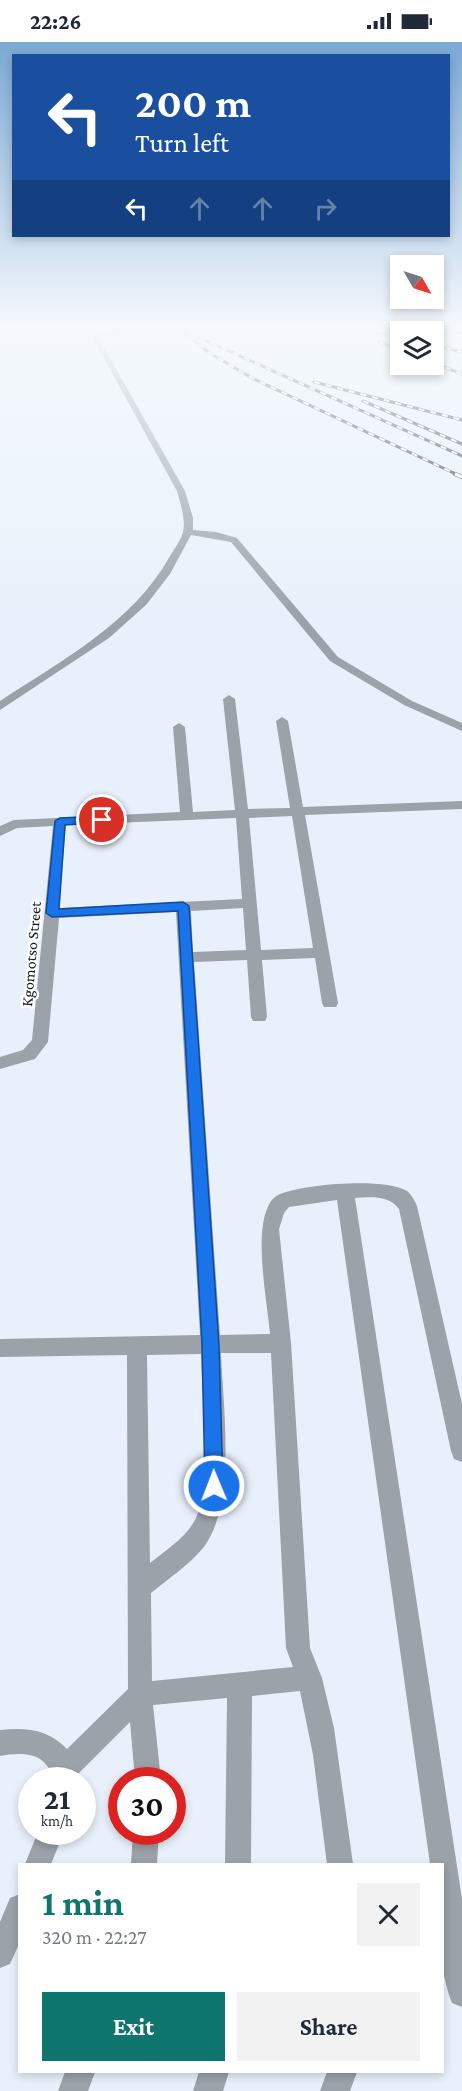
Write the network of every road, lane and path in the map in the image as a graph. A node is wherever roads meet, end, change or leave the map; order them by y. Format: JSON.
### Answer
{"nodes":[{"id":1,"x":144,"y":425,"type":"edge"},
{"id":2,"x":188,"y":532,"type":"junction"},
{"id":3,"x":229,"y":699,"type":"dead end"},
{"id":4,"x":0,"y":706,"type":"edge"},
{"id":5,"x":282,"y":721,"type":"dead end"},
{"id":6,"x":178,"y":727,"type":"dead end"},
{"id":7,"x":462,"y":727,"type":"edge"},
{"id":8,"x":462,"y":805,"type":"edge"},
{"id":9,"x":298,"y":812,"type":"junction"},
{"id":10,"x":242,"y":814,"type":"junction"},
{"id":11,"x":187,"y":816,"type":"junction"},
{"id":12,"x":60,"y":821,"type":"junction"},
{"id":13,"x":0,"y":832,"type":"edge"},
{"id":14,"x":250,"y":903,"type":"junction"},
{"id":15,"x":183,"y":906,"type":"junction"},
{"id":16,"x":52,"y":913,"type":"junction"},
{"id":17,"x":322,"y":953,"type":"junction"},
{"id":18,"x":254,"y":956,"type":"junction"},
{"id":19,"x":186,"y":957,"type":"junction"},
{"id":20,"x":330,"y":1003,"type":"dead end"},
{"id":21,"x":259,"y":1017,"type":"dead end"},
{"id":22,"x":0,"y":1063,"type":"edge"},
{"id":23,"x":345,"y":1192,"type":"junction"},
{"id":24,"x":281,"y":1343,"type":"junction"},
{"id":25,"x":211,"y":1345,"type":"junction"},
{"id":26,"x":137,"y":1346,"type":"junction"},
{"id":27,"x":0,"y":1348,"type":"edge"},
{"id":28,"x":462,"y":1451,"type":"edge"},
{"id":29,"x":139,"y":1588,"type":"junction"},
{"id":30,"x":310,"y":1678,"type":"junction"},
{"id":31,"x":240,"y":1685,"type":"junction"},
{"id":32,"x":140,"y":1694,"type":"junction"},
{"id":33,"x":0,"y":1743,"type":"edge"},
{"id":34,"x":61,"y":1767,"type":"edge"},
{"id":35,"x":72,"y":1767,"type":"edge"},
{"id":36,"x":147,"y":1767,"type":"edge"},
{"id":37,"x":46,"y":1845,"type":"edge"},
{"id":38,"x":145,"y":1845,"type":"edge"},
{"id":39,"x":38,"y":1863,"type":"edge"},
{"id":40,"x":144,"y":1863,"type":"edge"},
{"id":41,"x":238,"y":1863,"type":"edge"},
{"id":42,"x":340,"y":1863,"type":"edge"},
{"id":43,"x":443,"y":1863,"type":"edge"},
{"id":44,"x":444,"y":1870,"type":"edge"},
{"id":45,"x":18,"y":1913,"type":"edge"},
{"id":46,"x":0,"y":1954,"type":"edge"},
{"id":47,"x":462,"y":1993,"type":"edge"},
{"id":48,"x":80,"y":2073,"type":"edge"},
{"id":49,"x":214,"y":2073,"type":"edge"},
{"id":50,"x":342,"y":2073,"type":"edge"},
{"id":51,"x":73,"y":2091,"type":"edge"},
{"id":52,"x":208,"y":2091,"type":"edge"},
{"id":53,"x":335,"y":2091,"type":"edge"}],
"edges":[{"from":1,"to":2,"type":"street"},
{"from":2,"to":4,"type":"street"},
{"from":2,"to":7,"type":"street"},
{"from":3,"to":10,"type":"street"},
{"from":5,"to":9,"type":"street"},
{"from":6,"to":11,"type":"street"},
{"from":8,"to":9,"type":"street"},
{"from":9,"to":10,"type":"street"},
{"from":9,"to":17,"type":"street"},
{"from":10,"to":11,"type":"street"},
{"from":10,"to":14,"type":"street"},
{"from":11,"to":12,"type":"street"},
{"from":12,"to":13,"type":"street"},
{"from":12,"to":16,"type":"street","name":"Kgomotso Street"},
{"from":14,"to":15,"type":"street"},
{"from":14,"to":18,"type":"street"},
{"from":15,"to":16,"type":"street"},
{"from":15,"to":19,"type":"street"},
{"from":16,"to":22,"type":"street","name":"Kgomotso Street"},
{"from":17,"to":18,"type":"street"},
{"from":17,"to":20,"type":"street"},
{"from":18,"to":19,"type":"street"},
{"from":18,"to":21,"type":"street"},
{"from":19,"to":25,"type":"street"},
{"from":23,"to":24,"type":"street"},
{"from":23,"to":28,"type":"street"},
{"from":23,"to":43,"type":"street"},
{"from":24,"to":25,"type":"street"},
{"from":24,"to":30,"type":"street"},
{"from":25,"to":26,"type":"street"},
{"from":25,"to":29,"type":"street"},
{"from":26,"to":27,"type":"street"},
{"from":26,"to":29,"type":"street"},
{"from":29,"to":32,"type":"street"},
{"from":30,"to":31,"type":"street"},
{"from":30,"to":42,"type":"street"},
{"from":31,"to":32,"type":"street"},
{"from":31,"to":41,"type":"street"},
{"from":32,"to":35,"type":"street"},
{"from":32,"to":36,"type":"street"},
{"from":33,"to":34,"type":"street"},
{"from":37,"to":39,"type":"street"},
{"from":38,"to":40,"type":"street"},
{"from":44,"to":47,"type":"street"},
{"from":45,"to":46,"type":"street"},
{"from":48,"to":51,"type":"street"},
{"from":49,"to":52,"type":"street"},
{"from":50,"to":53,"type":"street"}]}
